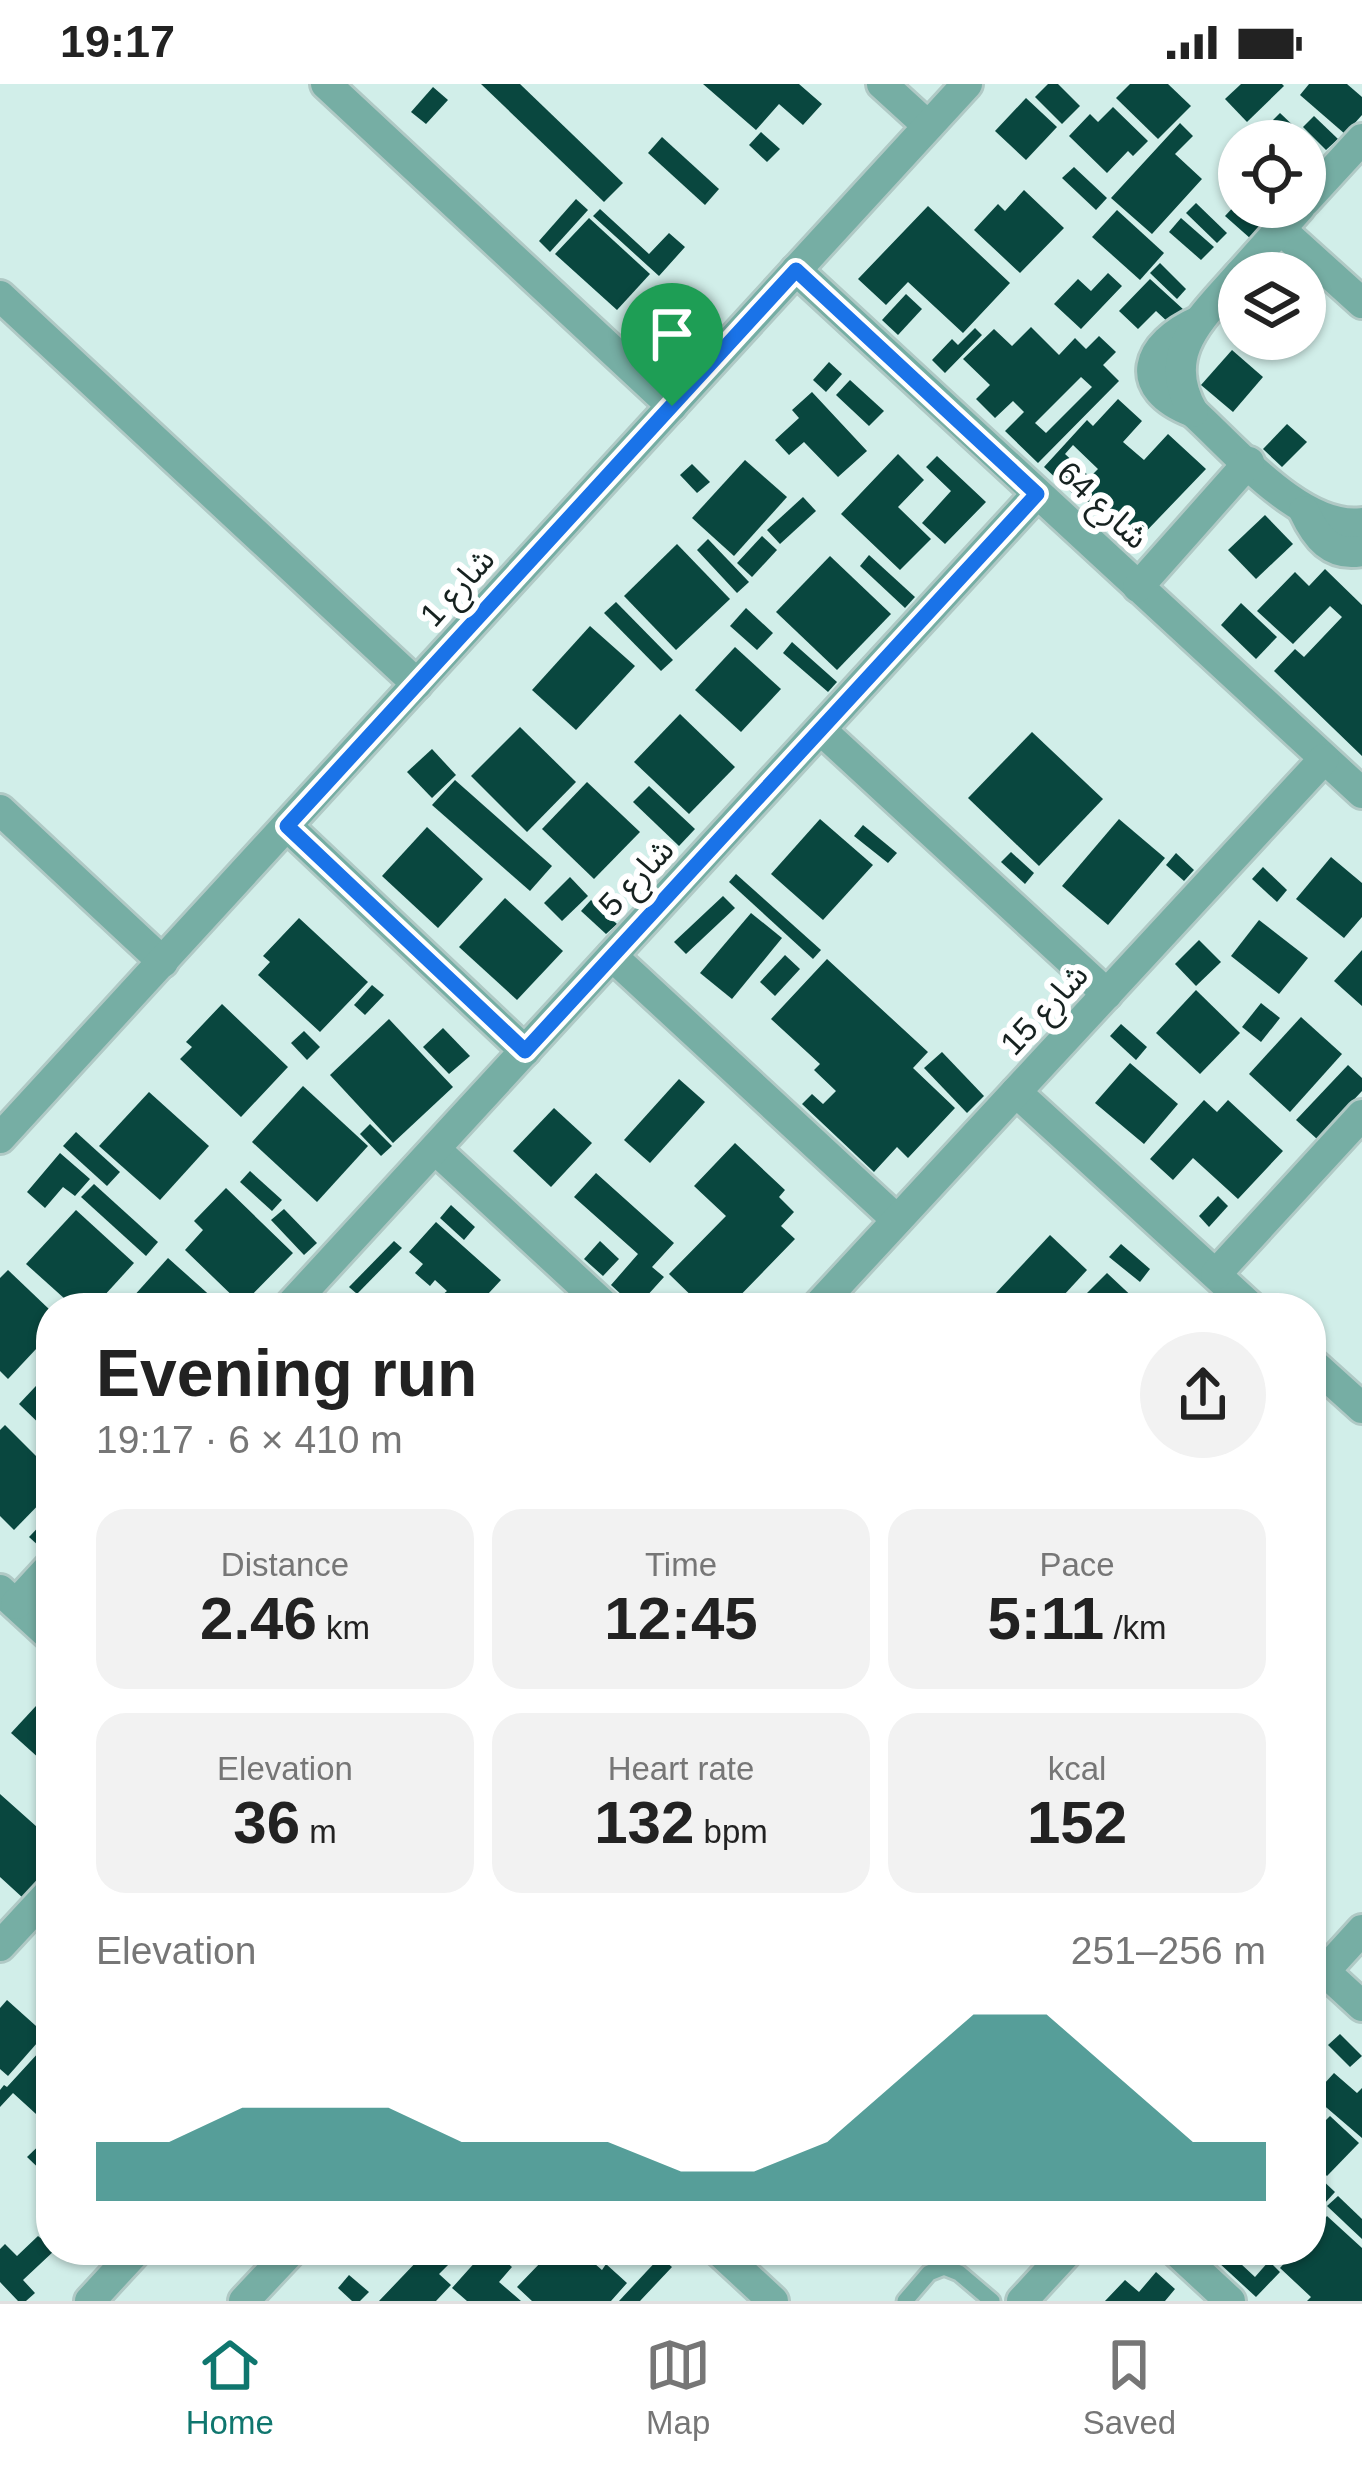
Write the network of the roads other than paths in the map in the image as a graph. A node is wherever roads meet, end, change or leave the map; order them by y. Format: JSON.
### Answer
{"nodes":[{"id":1,"x":326,"y":84,"type":"edge"},
{"id":2,"x":882,"y":84,"type":"edge"},
{"id":3,"x":967,"y":84,"type":"edge"},
{"id":4,"x":928,"y":126,"type":"junction"},
{"id":5,"x":1362,"y":139,"type":"edge"},
{"id":6,"x":1326,"y":178,"type":"edge"},
{"id":7,"x":1281,"y":228,"type":"edge"},
{"id":8,"x":1307,"y":228,"type":"edge"},
{"id":9,"x":1260,"y":252,"type":"edge"},
{"id":10,"x":796,"y":270,"type":"junction"},
{"id":11,"x":0,"y":296,"type":"edge"},
{"id":12,"x":1218,"y":299,"type":"edge"},
{"id":13,"x":1362,"y":303,"type":"edge"},
{"id":14,"x":672,"y":406,"type":"junction"},
{"id":15,"x":1249,"y":461,"type":"junction"},
{"id":16,"x":1037,"y":494,"type":"junction"},
{"id":17,"x":1304,"y":511,"type":"junction"},
{"id":18,"x":1362,"y":523,"type":"edge"},
{"id":19,"x":1362,"y":551,"type":"edge"},
{"id":20,"x":1138,"y":587,"type":"junction"},
{"id":21,"x":417,"y":684,"type":"junction"},
{"id":22,"x":821,"y":730,"type":"junction"},
{"id":23,"x":1324,"y":759,"type":"junction"},
{"id":24,"x":1362,"y":793,"type":"edge"},
{"id":25,"x":0,"y":810,"type":"edge"},
{"id":26,"x":287,"y":826,"type":"junction"},
{"id":27,"x":612,"y":956,"type":"junction"},
{"id":28,"x":164,"y":962,"type":"junction"},
{"id":29,"x":1107,"y":994,"type":"junction"},
{"id":30,"x":525,"y":1051,"type":"junction"},
{"id":31,"x":1016,"y":1091,"type":"junction"},
{"id":32,"x":1362,"y":1115,"type":"edge"},
{"id":33,"x":0,"y":1138,"type":"edge"},
{"id":34,"x":435,"y":1149,"type":"junction"},
{"id":35,"x":897,"y":1220,"type":"junction"},
{"id":36,"x":1216,"y":1274,"type":"junction"},
{"id":37,"x":302,"y":1293,"type":"edge"},
{"id":38,"x":591,"y":1293,"type":"edge"},
{"id":39,"x":830,"y":1293,"type":"edge"},
{"id":40,"x":1236,"y":1293,"type":"edge"},
{"id":41,"x":1326,"y":1375,"type":"edge"},
{"id":42,"x":1362,"y":1408,"type":"edge"},
{"id":43,"x":36,"y":1577,"type":"edge"},
{"id":44,"x":8,"y":1597,"type":"edge"},
{"id":45,"x":36,"y":1623,"type":"edge"},
{"id":46,"x":36,"y":1907,"type":"edge"},
{"id":47,"x":1362,"y":1930,"type":"edge"},
{"id":48,"x":0,"y":1946,"type":"edge"},
{"id":49,"x":1326,"y":1969,"type":"edge"},
{"id":50,"x":1326,"y":1983,"type":"edge"},
{"id":51,"x":1362,"y":2006,"type":"edge"},
{"id":52,"x":123,"y":2265,"type":"edge"},
{"id":53,"x":278,"y":2265,"type":"edge"},
{"id":54,"x":734,"y":2265,"type":"edge"},
{"id":55,"x":1055,"y":2265,"type":"edge"},
{"id":56,"x":1191,"y":2265,"type":"edge"},
{"id":57,"x":90,"y":2301,"type":"edge"},
{"id":58,"x":244,"y":2301,"type":"edge"},
{"id":59,"x":773,"y":2301,"type":"edge"},
{"id":60,"x":905,"y":2301,"type":"edge"},
{"id":61,"x":992,"y":2301,"type":"edge"},
{"id":62,"x":1022,"y":2301,"type":"edge"},
{"id":63,"x":1230,"y":2301,"type":"edge"}],
"edges":[{"from":1,"to":14,"type":"street"},
{"from":2,"to":4,"type":"street"},
{"from":3,"to":4,"type":"street","name":"شارع 1"},
{"from":4,"to":10,"type":"street","name":"شارع 1"},
{"from":5,"to":6,"type":"street"},
{"from":7,"to":9,"type":"street"},
{"from":8,"to":13,"type":"street"},
{"from":10,"to":14,"type":"street","name":"شارع 1"},
{"from":10,"to":16,"type":"street","name":"شارع 64"},
{"from":11,"to":21,"type":"street"},
{"from":12,"to":15,"type":"street"},
{"from":14,"to":21,"type":"street","name":"شارع 1"},
{"from":15,"to":17,"type":"street"},
{"from":15,"to":20,"type":"street"},
{"from":16,"to":20,"type":"street","name":"شارع 64"},
{"from":16,"to":22,"type":"street","name":"شارع 5"},
{"from":17,"to":18,"type":"street"},
{"from":17,"to":19,"type":"street"},
{"from":20,"to":23,"type":"street","name":"شارع 64"},
{"from":21,"to":26,"type":"street","name":"شارع 1"},
{"from":22,"to":27,"type":"street","name":"شارع 5"},
{"from":22,"to":29,"type":"street"},
{"from":23,"to":24,"type":"street","name":"شارع 64"},
{"from":23,"to":29,"type":"street","name":"شارع 15"},
{"from":25,"to":28,"type":"street"},
{"from":26,"to":28,"type":"street","name":"شارع 1"},
{"from":26,"to":30,"type":"street"},
{"from":27,"to":30,"type":"street","name":"شارع 5"},
{"from":27,"to":35,"type":"street"},
{"from":28,"to":33,"type":"street","name":"شارع 1"},
{"from":29,"to":31,"type":"street","name":"شارع 15"},
{"from":30,"to":34,"type":"street","name":"شارع 5"},
{"from":31,"to":35,"type":"street","name":"شارع 15"},
{"from":31,"to":36,"type":"street"},
{"from":32,"to":36,"type":"street"},
{"from":34,"to":37,"type":"street","name":"شارع 5"},
{"from":34,"to":38,"type":"street"},
{"from":35,"to":39,"type":"street","name":"شارع 15"},
{"from":36,"to":40,"type":"street"},
{"from":41,"to":42,"type":"street"},
{"from":43,"to":44,"type":"street"},
{"from":44,"to":45,"type":"street"},
{"from":46,"to":48,"type":"street"},
{"from":47,"to":49,"type":"street"},
{"from":50,"to":51,"type":"street"},
{"from":52,"to":57,"type":"street"},
{"from":53,"to":58,"type":"street"},
{"from":54,"to":59,"type":"street"},
{"from":55,"to":62,"type":"street"},
{"from":56,"to":63,"type":"street"},
{"from":60,"to":61,"type":"lane"}]}
